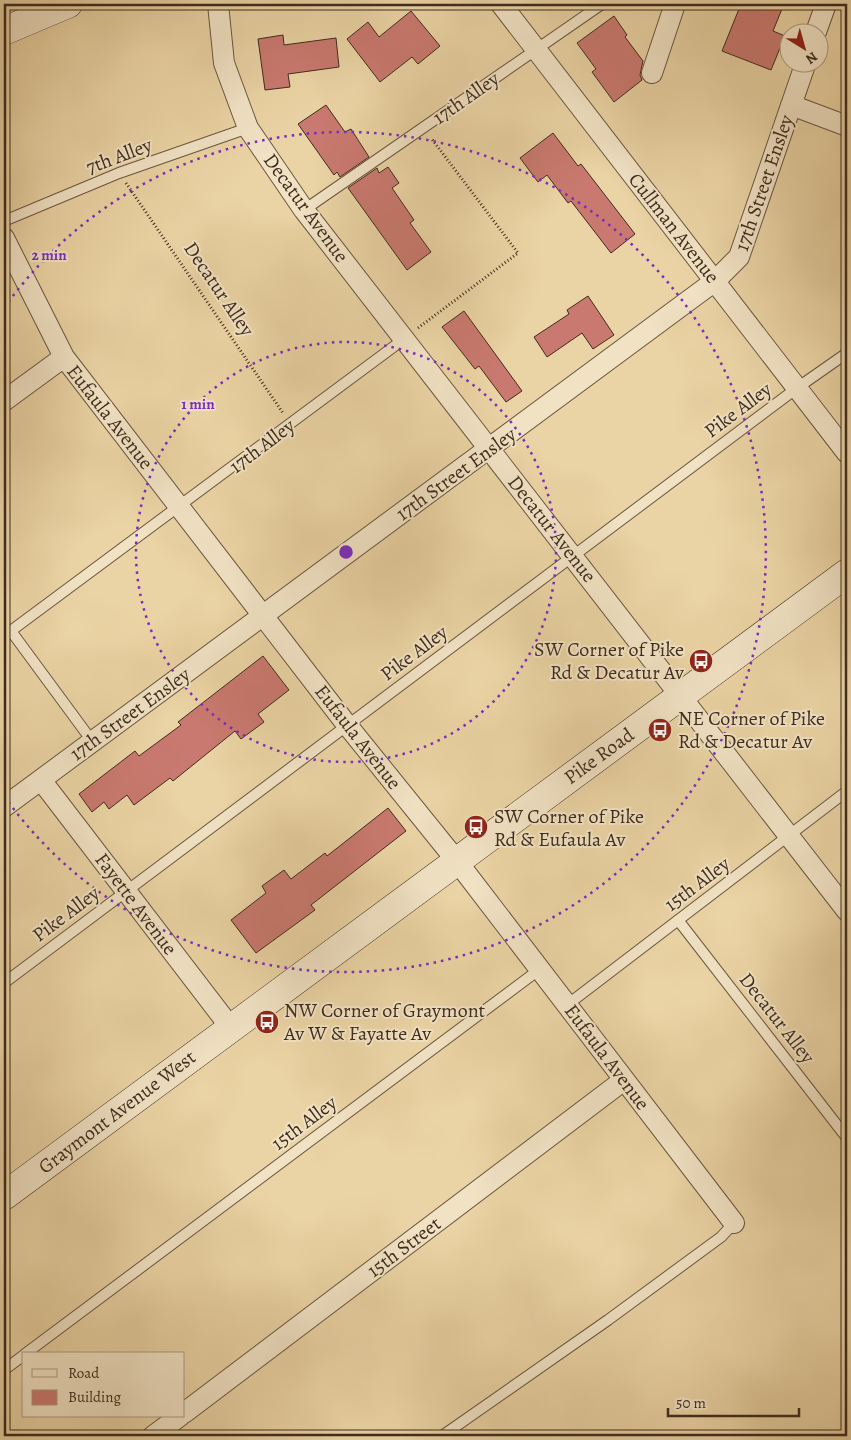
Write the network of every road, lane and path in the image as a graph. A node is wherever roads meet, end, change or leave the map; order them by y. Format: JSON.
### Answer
{"nodes":[{"id":1,"x":68,"y":4,"type":"edge"},
{"id":2,"x":218,"y":4,"type":"edge"},
{"id":3,"x":501,"y":4,"type":"edge"},
{"id":4,"x":602,"y":4,"type":"edge"},
{"id":5,"x":675,"y":4,"type":"edge"},
{"id":6,"x":826,"y":4,"type":"edge"},
{"id":7,"x":820,"y":22,"type":"edge"},
{"id":8,"x":4,"y":31,"type":"edge"},
{"id":9,"x":536,"y":49,"type":"junction"},
{"id":10,"x":803,"y":72,"type":"edge"},
{"id":11,"x":652,"y":73,"type":"dead end"},
{"id":12,"x":791,"y":105,"type":"junction"},
{"id":13,"x":847,"y":126,"type":"edge"},
{"id":14,"x":248,"y":128,"type":"junction"},
{"id":15,"x":423,"y":128,"type":"junction"},
{"id":16,"x":119,"y":174,"type":"junction"},
{"id":17,"x":304,"y":210,"type":"junction"},
{"id":18,"x":4,"y":221,"type":"edge"},
{"id":19,"x":4,"y":238,"type":"edge"},
{"id":20,"x":715,"y":281,"type":"junction"},
{"id":21,"x":404,"y":339,"type":"junction"},
{"id":22,"x":847,"y":353,"type":"edge"},
{"id":23,"x":64,"y":357,"type":"junction"},
{"id":24,"x":797,"y":388,"type":"junction"},
{"id":25,"x":4,"y":400,"type":"edge"},
{"id":26,"x":291,"y":424,"type":"junction"},
{"id":27,"x":490,"y":449,"type":"junction"},
{"id":28,"x":847,"y":453,"type":"edge"},
{"id":29,"x":180,"y":507,"type":"junction"},
{"id":30,"x":573,"y":556,"type":"junction"},
{"id":31,"x":847,"y":573,"type":"edge"},
{"id":32,"x":264,"y":615,"type":"junction"},
{"id":33,"x":7,"y":634,"type":"edge"},
{"id":34,"x":680,"y":696,"type":"junction"},
{"id":35,"x":347,"y":725,"type":"junction"},
{"id":36,"x":92,"y":741,"type":"junction"},
{"id":37,"x":41,"y":780,"type":"junction"},
{"id":38,"x":847,"y":790,"type":"edge"},
{"id":39,"x":4,"y":807,"type":"edge"},
{"id":40,"x":788,"y":835,"type":"junction"},
{"id":41,"x":456,"y":860,"type":"junction"},
{"id":42,"x":125,"y":890,"type":"junction"},
{"id":43,"x":847,"y":911,"type":"edge"},
{"id":44,"x":678,"y":920,"type":"junction"},
{"id":45,"x":540,"y":969,"type":"junction"},
{"id":46,"x":4,"y":983,"type":"edge"},
{"id":47,"x":567,"y":1005,"type":"junction"},
{"id":48,"x":231,"y":1028,"type":"junction"},
{"id":49,"x":624,"y":1080,"type":"junction"},
{"id":50,"x":847,"y":1138,"type":"edge"},
{"id":51,"x":4,"y":1196,"type":"edge"},
{"id":52,"x":734,"y":1223,"type":"joint"},
{"id":53,"x":27,"y":1352,"type":"edge"},
{"id":54,"x":22,"y":1356,"type":"edge"},
{"id":55,"x":4,"y":1370,"type":"edge"},
{"id":56,"x":185,"y":1412,"type":"edge"},
{"id":57,"x":177,"y":1418,"type":"edge"},
{"id":58,"x":153,"y":1436,"type":"edge"},
{"id":59,"x":442,"y":1436,"type":"edge"}],
"edges":[{"from":1,"to":8,"type":"street"},
{"from":2,"to":14,"type":"street","name":"Decatur Avenue"},
{"from":3,"to":9,"type":"street","name":"Cullman Avenue"},
{"from":4,"to":9,"type":"lane","name":"17th Alley"},
{"from":5,"to":11,"type":"street"},
{"from":6,"to":7,"type":"street"},
{"from":9,"to":15,"type":"lane","name":"17th Alley"},
{"from":9,"to":20,"type":"street","name":"Cullman Avenue"},
{"from":10,"to":12,"type":"street","name":"17th Street Ensley"},
{"from":12,"to":13,"type":"street"},
{"from":12,"to":20,"type":"street","name":"17th Street Ensley"},
{"from":14,"to":16,"type":"lane","name":"7th Alley"},
{"from":14,"to":17,"type":"street","name":"Decatur Avenue"},
{"from":15,"to":17,"type":"lane","name":"17th Alley"},
{"from":15,"to":21,"type":"path"},
{"from":16,"to":18,"type":"lane","name":"7th Alley"},
{"from":16,"to":26,"type":"path","name":"Decatur Alley"},
{"from":17,"to":21,"type":"street","name":"Decatur Avenue"},
{"from":19,"to":23,"type":"street","name":"Eufaula Avenue"},
{"from":20,"to":24,"type":"street","name":"Cullman Avenue"},
{"from":20,"to":27,"type":"street","name":"17th Street Ensley"},
{"from":21,"to":26,"type":"lane","name":"17th Alley"},
{"from":21,"to":27,"type":"street","name":"Decatur Avenue"},
{"from":22,"to":24,"type":"lane","name":"Pike Alley"},
{"from":23,"to":25,"type":"street"},
{"from":23,"to":29,"type":"street","name":"Eufaula Avenue"},
{"from":24,"to":28,"type":"street","name":"Cullman Avenue"},
{"from":24,"to":30,"type":"lane","name":"Pike Alley"},
{"from":26,"to":29,"type":"lane","name":"17th Alley"},
{"from":27,"to":30,"type":"street","name":"Decatur Avenue"},
{"from":27,"to":32,"type":"street","name":"17th Street Ensley"},
{"from":29,"to":32,"type":"street","name":"Eufaula Avenue"},
{"from":29,"to":33,"type":"lane","name":"17th Alley"},
{"from":30,"to":34,"type":"street","name":"Decatur Avenue"},
{"from":30,"to":35,"type":"lane","name":"Pike Alley"},
{"from":31,"to":34,"type":"street","name":"Pike Road"},
{"from":32,"to":35,"type":"street","name":"Eufaula Avenue"},
{"from":32,"to":36,"type":"street","name":"17th Street Ensley"},
{"from":33,"to":36,"type":"lane"},
{"from":34,"to":40,"type":"street","name":"Decatur Avenue"},
{"from":34,"to":41,"type":"street","name":"Pike Road"},
{"from":35,"to":41,"type":"street","name":"Eufaula Avenue"},
{"from":35,"to":42,"type":"lane","name":"Pike Alley"},
{"from":36,"to":37,"type":"street","name":"17th Street Ensley"},
{"from":37,"to":39,"type":"street","name":"17th Street Ensley"},
{"from":37,"to":42,"type":"street","name":"Fayette Avenue"},
{"from":38,"to":40,"type":"lane","name":"15th Alley"},
{"from":40,"to":43,"type":"street","name":"Decatur Avenue"},
{"from":40,"to":44,"type":"lane","name":"15th Alley"},
{"from":41,"to":45,"type":"street","name":"Eufaula Avenue"},
{"from":41,"to":48,"type":"street","name":"Pike Road"},
{"from":42,"to":46,"type":"lane","name":"Pike Alley"},
{"from":42,"to":48,"type":"street","name":"Fayette Avenue"},
{"from":44,"to":47,"type":"lane","name":"15th Alley"},
{"from":44,"to":50,"type":"lane","name":"Decatur Alley"},
{"from":45,"to":47,"type":"street","name":"Eufaula Avenue"},
{"from":45,"to":53,"type":"lane","name":"15th Alley"},
{"from":47,"to":49,"type":"street","name":"Eufaula Avenue"},
{"from":48,"to":51,"type":"street","name":"Graymont Avenue West"},
{"from":49,"to":52,"type":"street","name":"Eufaula Avenue"},
{"from":49,"to":56,"type":"street","name":"15th Street"},
{"from":52,"to":59,"type":"lane"},
{"from":54,"to":55,"type":"lane","name":"15th Alley"},
{"from":57,"to":58,"type":"street"}]}
